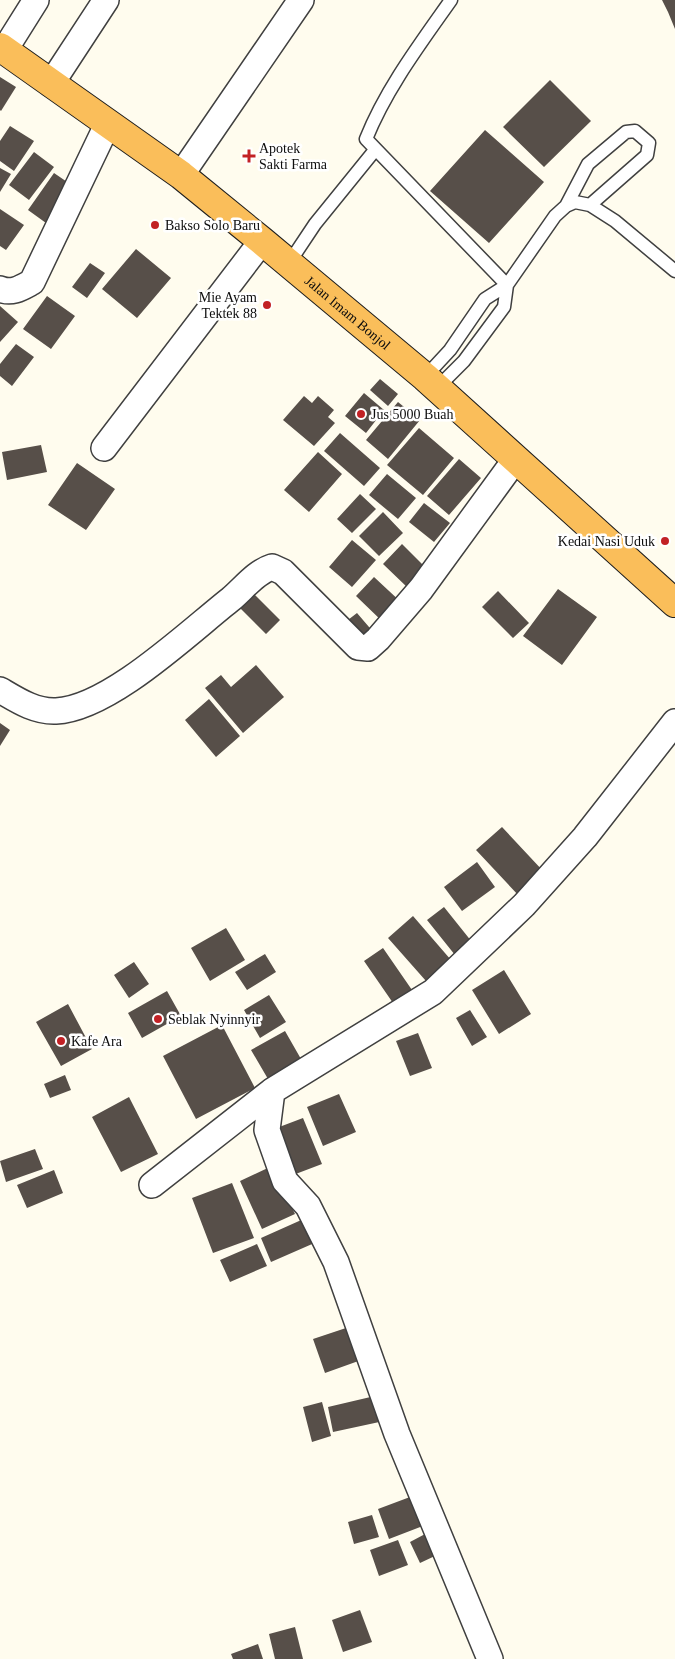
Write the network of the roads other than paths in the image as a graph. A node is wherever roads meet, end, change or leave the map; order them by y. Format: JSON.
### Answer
{"nodes":[{"id":1,"x":36,"y":0,"type":"edge"},
{"id":2,"x":106,"y":0,"type":"edge"},
{"id":3,"x":301,"y":0,"type":"edge"},
{"id":4,"x":451,"y":0,"type":"edge"},
{"id":5,"x":2,"y":49,"type":"edge"},
{"id":6,"x":51,"y":84,"type":"junction"},
{"id":7,"x":108,"y":123,"type":"junction"},
{"id":8,"x":375,"y":150,"type":"junction"},
{"id":9,"x":181,"y":175,"type":"junction"},
{"id":10,"x":590,"y":205,"type":"junction"},
{"id":11,"x":566,"y":206,"type":"junction"},
{"id":12,"x":262,"y":241,"type":"junction"},
{"id":13,"x":289,"y":263,"type":"junction"},
{"id":14,"x":675,"y":271,"type":"edge"},
{"id":15,"x":507,"y":285,"type":"junction"},
{"id":16,"x":0,"y":289,"type":"edge"},
{"id":17,"x":431,"y":382,"type":"junction"},
{"id":18,"x":104,"y":448,"type":"dead end"},
{"id":19,"x":515,"y":460,"type":"junction"},
{"id":20,"x":675,"y":603,"type":"edge"},
{"id":21,"x":0,"y":690,"type":"edge"},
{"id":22,"x":675,"y":722,"type":"edge"},
{"id":23,"x":272,"y":1091,"type":"junction"},
{"id":24,"x":152,"y":1185,"type":"dead end"},
{"id":25,"x":490,"y":1659,"type":"edge"}],
"edges":[{"from":1,"to":5,"type":"street"},
{"from":2,"to":6,"type":"street"},
{"from":3,"to":9,"type":"street"},
{"from":4,"to":8,"type":"lane"},
{"from":5,"to":6,"type":"highway","name":"Jalan Imam Bonjol"},
{"from":6,"to":7,"type":"highway","name":"Jalan Imam Bonjol"},
{"from":7,"to":9,"type":"highway","name":"Jalan Imam Bonjol"},
{"from":7,"to":16,"type":"street"},
{"from":8,"to":13,"type":"lane"},
{"from":8,"to":15,"type":"lane"},
{"from":9,"to":12,"type":"highway","name":"Jalan Imam Bonjol"},
{"from":10,"to":11,"type":"lane"},
{"from":10,"to":11,"type":"lane"},
{"from":10,"to":14,"type":"lane"},
{"from":11,"to":15,"type":"lane"},
{"from":12,"to":13,"type":"highway","name":"Jalan Imam Bonjol"},
{"from":12,"to":18,"type":"street"},
{"from":13,"to":17,"type":"highway","name":"Jalan Imam Bonjol"},
{"from":15,"to":17,"type":"lane"},
{"from":15,"to":17,"type":"lane"},
{"from":17,"to":19,"type":"highway","name":"Jalan Imam Bonjol"},
{"from":19,"to":20,"type":"highway","name":"Jalan Imam Bonjol"},
{"from":19,"to":21,"type":"street"},
{"from":22,"to":23,"type":"street"},
{"from":23,"to":24,"type":"street"},
{"from":23,"to":25,"type":"street"}]}
